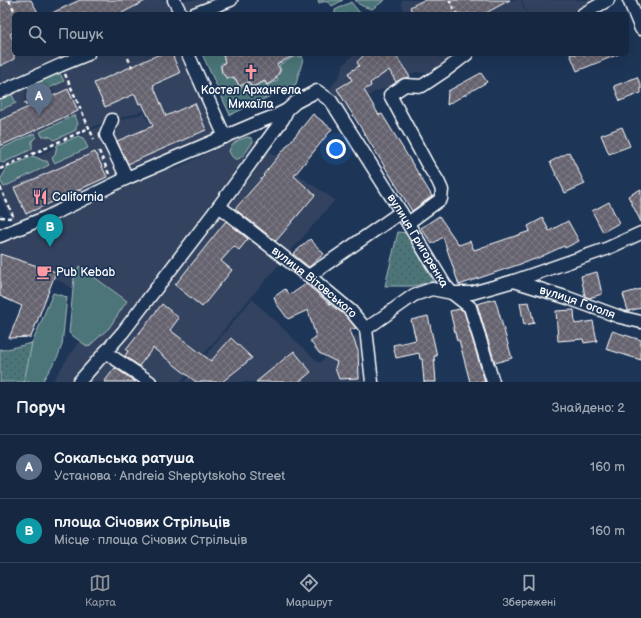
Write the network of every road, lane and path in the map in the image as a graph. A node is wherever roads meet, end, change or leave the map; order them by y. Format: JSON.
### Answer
{"nodes":[{"id":1,"x":9,"y":0,"type":"edge"},
{"id":2,"x":174,"y":0,"type":"edge"},
{"id":3,"x":231,"y":0,"type":"edge"},
{"id":4,"x":449,"y":0,"type":"edge"},
{"id":5,"x":608,"y":0,"type":"edge"},
{"id":6,"x":629,"y":0,"type":"edge"},
{"id":7,"x":15,"y":12,"type":"edge"},
{"id":8,"x":180,"y":12,"type":"edge"},
{"id":9,"x":199,"y":12,"type":"edge"},
{"id":10,"x":456,"y":12,"type":"edge"},
{"id":11,"x":587,"y":12,"type":"edge"},
{"id":12,"x":641,"y":29,"type":"edge"},
{"id":13,"x":83,"y":56,"type":"edge"},
{"id":14,"x":189,"y":56,"type":"edge"},
{"id":15,"x":464,"y":56,"type":"edge"},
{"id":16,"x":128,"y":58,"type":"dead end"},
{"id":17,"x":60,"y":65,"type":"junction"},
{"id":18,"x":132,"y":67,"type":"dead end"},
{"id":19,"x":0,"y":92,"type":"edge"},
{"id":20,"x":25,"y":102,"type":"dead end"},
{"id":21,"x":28,"y":108,"type":"dead end"},
{"id":22,"x":287,"y":110,"type":"junction"},
{"id":23,"x":112,"y":120,"type":"dead end"},
{"id":24,"x":89,"y":128,"type":"junction"},
{"id":25,"x":225,"y":136,"type":"junction"},
{"id":26,"x":95,"y":142,"type":"dead end"},
{"id":27,"x":98,"y":149,"type":"dead end"},
{"id":28,"x":0,"y":168,"type":"edge"},
{"id":29,"x":127,"y":178,"type":"junction"},
{"id":30,"x":114,"y":186,"type":"junction"},
{"id":31,"x":0,"y":187,"type":"edge"},
{"id":32,"x":219,"y":206,"type":"junction"},
{"id":33,"x":401,"y":212,"type":"junction"},
{"id":34,"x":0,"y":217,"type":"edge"},
{"id":35,"x":408,"y":223,"type":"junction"},
{"id":36,"x":17,"y":224,"type":"junction"},
{"id":37,"x":641,"y":233,"type":"edge"},
{"id":38,"x":0,"y":236,"type":"edge"},
{"id":39,"x":309,"y":276,"type":"junction"},
{"id":40,"x":514,"y":281,"type":"junction"},
{"id":41,"x":452,"y":293,"type":"junction"},
{"id":42,"x":641,"y":322,"type":"edge"},
{"id":43,"x":366,"y":329,"type":"junction"},
{"id":44,"x":105,"y":352,"type":"junction"},
{"id":45,"x":80,"y":382,"type":"edge"},
{"id":46,"x":150,"y":382,"type":"edge"},
{"id":47,"x":372,"y":382,"type":"edge"},
{"id":48,"x":493,"y":382,"type":"edge"}],
"edges":[{"from":1,"to":7,"type":"path"},
{"from":2,"to":8,"type":"street"},
{"from":3,"to":9,"type":"street"},
{"from":4,"to":10,"type":"path"},
{"from":5,"to":11,"type":"street"},
{"from":6,"to":12,"type":"street"},
{"from":13,"to":17,"type":"street"},
{"from":14,"to":25,"type":"street"},
{"from":15,"to":35,"type":"street"},
{"from":16,"to":18,"type":"path"},
{"from":17,"to":19,"type":"street"},
{"from":17,"to":24,"type":"path"},
{"from":20,"to":21,"type":"path"},
{"from":22,"to":25,"type":"street"},
{"from":22,"to":32,"type":"street"},
{"from":22,"to":33,"type":"street","name":"вулиця Григоренка"},
{"from":23,"to":29,"type":"street"},
{"from":24,"to":26,"type":"path"},
{"from":24,"to":28,"type":"path"},
{"from":25,"to":29,"type":"street"},
{"from":27,"to":30,"type":"path"},
{"from":29,"to":30,"type":"street"},
{"from":30,"to":36,"type":"street"},
{"from":31,"to":36,"type":"path"},
{"from":32,"to":39,"type":"street","name":"вулиця Вітовського"},
{"from":32,"to":44,"type":"street"},
{"from":33,"to":35,"type":"street","name":"вулиця Григоренка"},
{"from":33,"to":39,"type":"street"},
{"from":34,"to":36,"type":"path"},
{"from":35,"to":41,"type":"street","name":"вулиця Григоренка"},
{"from":36,"to":38,"type":"street"},
{"from":37,"to":40,"type":"street"},
{"from":39,"to":43,"type":"street","name":"вулиця Вітовського"},
{"from":40,"to":41,"type":"street"},
{"from":40,"to":42,"type":"street","name":"вулиця Гоголя"},
{"from":41,"to":43,"type":"street"},
{"from":41,"to":48,"type":"street","name":"вулиця Григоренка"},
{"from":43,"to":47,"type":"street","name":"вулиця Вітовського"},
{"from":44,"to":45,"type":"street"},
{"from":44,"to":46,"type":"street"}]}
